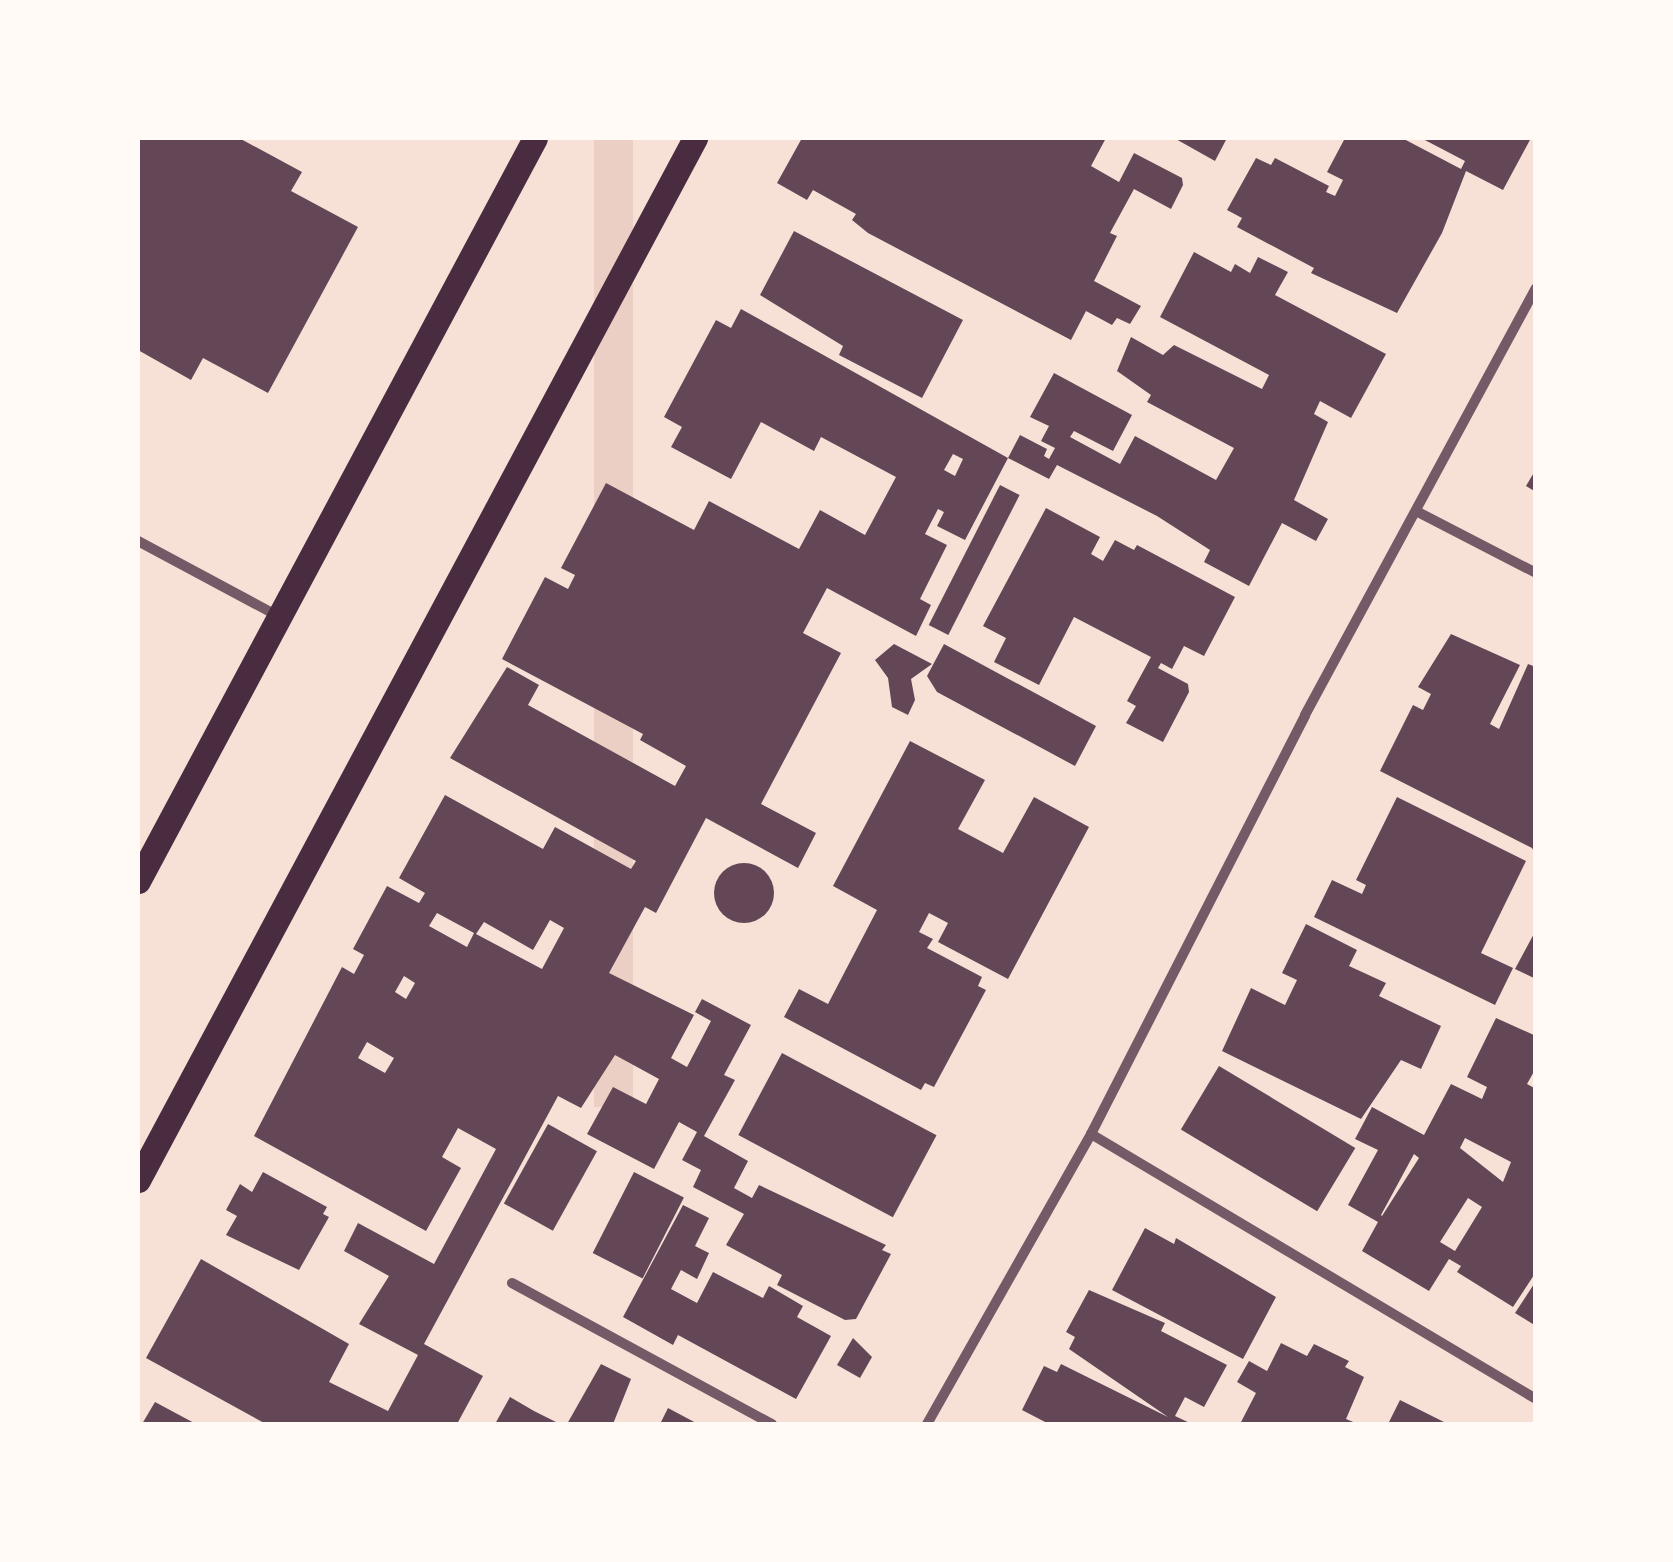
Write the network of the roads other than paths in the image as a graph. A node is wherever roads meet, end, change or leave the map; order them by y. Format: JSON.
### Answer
{"nodes":[{"id":1,"x":534,"y":138,"type":"edge"},
{"id":2,"x":695,"y":138,"type":"edge"},
{"id":3,"x":1536,"y":288,"type":"edge"},
{"id":4,"x":1416,"y":511,"type":"junction"},
{"id":5,"x":138,"y":541,"type":"edge"},
{"id":6,"x":1536,"y":573,"type":"edge"},
{"id":7,"x":279,"y":617,"type":"junction"},
{"id":8,"x":138,"y":882,"type":"edge"},
{"id":9,"x":1091,"y":1134,"type":"junction"},
{"id":10,"x":138,"y":1180,"type":"edge"},
{"id":11,"x":512,"y":1283,"type":"dead end"},
{"id":12,"x":1536,"y":1399,"type":"edge"},
{"id":13,"x":772,"y":1424,"type":"edge"},
{"id":14,"x":927,"y":1424,"type":"edge"}],
"edges":[{"from":1,"to":7,"type":"main road"},
{"from":2,"to":10,"type":"main road"},
{"from":3,"to":4,"type":"street"},
{"from":4,"to":6,"type":"street"},
{"from":4,"to":9,"type":"street"},
{"from":5,"to":7,"type":"street"},
{"from":7,"to":8,"type":"main road"},
{"from":9,"to":12,"type":"street"},
{"from":9,"to":14,"type":"street"},
{"from":11,"to":13,"type":"street"}]}
